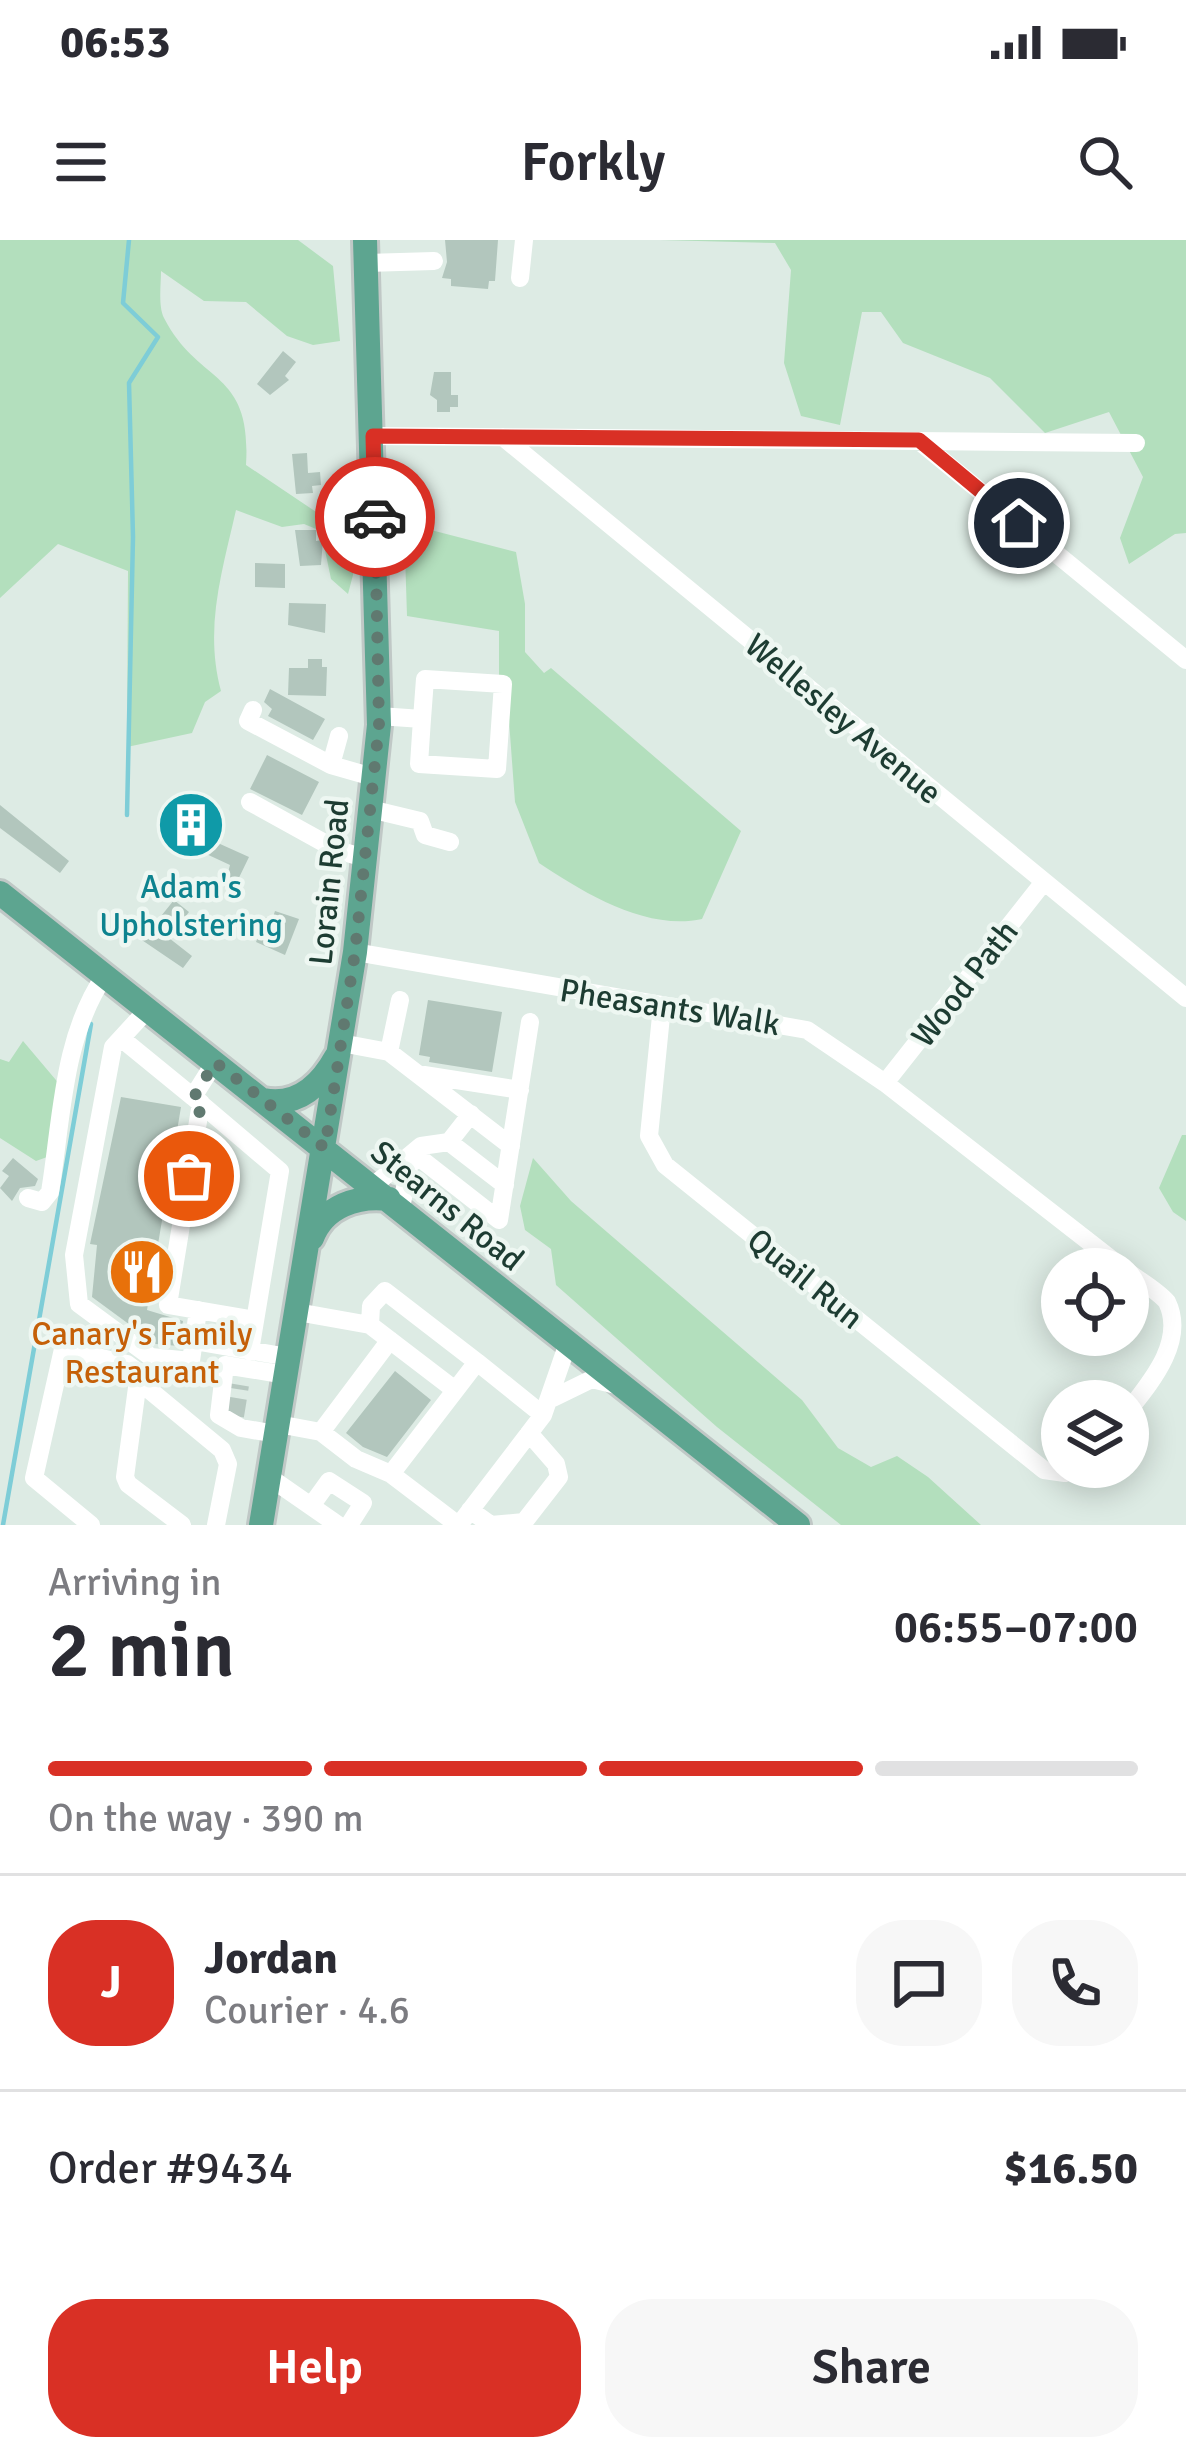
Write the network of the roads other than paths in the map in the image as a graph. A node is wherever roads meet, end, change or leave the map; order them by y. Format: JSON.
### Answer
{"nodes":[{"id":1,"x":524,"y":240,"type":"edge"},
{"id":2,"x":366,"y":251,"type":"edge"},
{"id":3,"x":434,"y":261,"type":"dead end"},
{"id":4,"x":520,"y":278,"type":"dead end"},
{"id":5,"x":373,"y":436,"type":"junction"},
{"id":6,"x":502,"y":437,"type":"junction"},
{"id":7,"x":919,"y":440,"type":"junction"},
{"id":8,"x":1136,"y":443,"type":"dead end"},
{"id":9,"x":1186,"y":660,"type":"edge"},
{"id":10,"x":253,"y":710,"type":"dead end"},
{"id":11,"x":379,"y":716,"type":"junction"},
{"id":12,"x":422,"y":719,"type":"junction"},
{"id":13,"x":339,"y":736,"type":"dead end"},
{"id":14,"x":331,"y":765,"type":"junction"},
{"id":15,"x":373,"y":777,"type":"junction"},
{"id":16,"x":250,"y":802,"type":"dead end"},
{"id":17,"x":370,"y":809,"type":"junction"},
{"id":18,"x":450,"y":842,"type":"dead end"},
{"id":19,"x":365,"y":858,"type":"junction"},
{"id":20,"x":1043,"y":883,"type":"junction"},
{"id":21,"x":0,"y":893,"type":"edge"},
{"id":22,"x":355,"y":952,"type":"junction"},
{"id":23,"x":105,"y":975,"type":"junction"},
{"id":24,"x":1186,"y":998,"type":"edge"},
{"id":25,"x":400,"y":1000,"type":"dead end"},
{"id":26,"x":662,"y":1006,"type":"junction"},
{"id":27,"x":148,"y":1009,"type":"junction"},
{"id":28,"x":530,"y":1022,"type":"dead end"},
{"id":29,"x":122,"y":1039,"type":"junction"},
{"id":30,"x":340,"y":1046,"type":"junction"},
{"id":31,"x":389,"y":1052,"type":"junction"},
{"id":32,"x":215,"y":1062,"type":"junction"},
{"id":33,"x":418,"y":1074,"type":"junction"},
{"id":34,"x":885,"y":1083,"type":"junction"},
{"id":35,"x":520,"y":1090,"type":"junction"},
{"id":36,"x":197,"y":1100,"type":"junction"},
{"id":37,"x":263,"y":1100,"type":"junction"},
{"id":38,"x":471,"y":1114,"type":"junction"},
{"id":39,"x":449,"y":1142,"type":"junction"},
{"id":40,"x":511,"y":1146,"type":"junction"},
{"id":41,"x":325,"y":1148,"type":"junction"},
{"id":42,"x":411,"y":1157,"type":"junction"},
{"id":43,"x":505,"y":1185,"type":"junction"},
{"id":44,"x":28,"y":1198,"type":"dead end"},
{"id":45,"x":388,"y":1198,"type":"junction"},
{"id":46,"x":267,"y":1238,"type":"junction"},
{"id":47,"x":309,"y":1246,"type":"junction"},
{"id":48,"x":1098,"y":1248,"type":"edge"},
{"id":49,"x":1149,"y":1288,"type":"edge"},
{"id":50,"x":198,"y":1310,"type":"junction"},
{"id":51,"x":297,"y":1312,"type":"junction"},
{"id":52,"x":255,"y":1319,"type":"junction"},
{"id":53,"x":370,"y":1325,"type":"junction"},
{"id":54,"x":194,"y":1340,"type":"junction"},
{"id":55,"x":390,"y":1340,"type":"junction"},
{"id":56,"x":568,"y":1343,"type":"junction"},
{"id":57,"x":477,"y":1361,"type":"junction"},
{"id":58,"x":244,"y":1364,"type":"junction"},
{"id":59,"x":287,"y":1366,"type":"junction"},
{"id":60,"x":141,"y":1383,"type":"junction"},
{"id":61,"x":1149,"y":1385,"type":"edge"},
{"id":62,"x":622,"y":1387,"type":"junction"},
{"id":63,"x":455,"y":1390,"type":"junction"},
{"id":64,"x":548,"y":1407,"type":"junction"},
{"id":65,"x":277,"y":1429,"type":"junction"},
{"id":66,"x":529,"y":1433,"type":"junction"},
{"id":67,"x":348,"y":1447,"type":"junction"},
{"id":68,"x":1041,"y":1467,"type":"edge"},
{"id":69,"x":391,"y":1474,"type":"junction"},
{"id":70,"x":269,"y":1477,"type":"junction"},
{"id":71,"x":311,"y":1506,"type":"junction"},
{"id":72,"x":462,"y":1520,"type":"edge"},
{"id":73,"x":91,"y":1525,"type":"edge"},
{"id":74,"x":182,"y":1525,"type":"edge"},
{"id":75,"x":216,"y":1525,"type":"edge"},
{"id":76,"x":261,"y":1525,"type":"edge"},
{"id":77,"x":338,"y":1525,"type":"edge"},
{"id":78,"x":349,"y":1525,"type":"edge"},
{"id":79,"x":798,"y":1525,"type":"edge"}],
"edges":[{"from":1,"to":4,"type":"street"},
{"from":2,"to":3,"type":"street"},
{"from":2,"to":5,"type":"main road","name":"Lorain Road"},
{"from":5,"to":6,"type":"street"},
{"from":5,"to":11,"type":"main road","name":"Lorain Road"},
{"from":6,"to":7,"type":"street"},
{"from":6,"to":20,"type":"street","name":"Wellesley Avenue"},
{"from":7,"to":8,"type":"street"},
{"from":7,"to":9,"type":"street"},
{"from":10,"to":14,"type":"street"},
{"from":11,"to":12,"type":"street"},
{"from":11,"to":15,"type":"main road","name":"Lorain Road"},
{"from":12,"to":12,"type":"street"},
{"from":13,"to":14,"type":"street"},
{"from":14,"to":15,"type":"street"},
{"from":15,"to":17,"type":"main road","name":"Lorain Road"},
{"from":16,"to":19,"type":"street"},
{"from":17,"to":18,"type":"street"},
{"from":17,"to":19,"type":"main road","name":"Lorain Road"},
{"from":19,"to":22,"type":"main road","name":"Lorain Road"},
{"from":20,"to":24,"type":"street","name":"Wellesley Avenue"},
{"from":20,"to":34,"type":"street","name":"Wood Path"},
{"from":21,"to":23,"type":"main road","name":"Stearns Road"},
{"from":22,"to":26,"type":"street","name":"Pheasants Walk"},
{"from":22,"to":30,"type":"main road","name":"Lorain Road"},
{"from":23,"to":27,"type":"main road","name":"Stearns Road"},
{"from":23,"to":44,"type":"street"},
{"from":25,"to":31,"type":"street"},
{"from":26,"to":34,"type":"street","name":"Pheasants Walk"},
{"from":26,"to":68,"type":"street","name":"Quail Run"},
{"from":27,"to":29,"type":"street"},
{"from":27,"to":32,"type":"main road","name":"Stearns Road"},
{"from":28,"to":35,"type":"street"},
{"from":29,"to":36,"type":"street"},
{"from":29,"to":54,"type":"street"},
{"from":30,"to":31,"type":"street"},
{"from":30,"to":37,"type":"main road"},
{"from":30,"to":41,"type":"main road","name":"Lorain Road"},
{"from":31,"to":33,"type":"street"},
{"from":32,"to":36,"type":"street"},
{"from":32,"to":37,"type":"main road","name":"Stearns Road"},
{"from":33,"to":35,"type":"street"},
{"from":33,"to":38,"type":"street"},
{"from":34,"to":48,"type":"street","name":"Pheasants Walk"},
{"from":35,"to":40,"type":"street"},
{"from":36,"to":46,"type":"street"},
{"from":36,"to":50,"type":"street"},
{"from":37,"to":41,"type":"main road","name":"Stearns Road"},
{"from":38,"to":39,"type":"street"},
{"from":38,"to":40,"type":"street"},
{"from":39,"to":42,"type":"street"},
{"from":39,"to":43,"type":"street"},
{"from":40,"to":43,"type":"street"},
{"from":41,"to":45,"type":"main road","name":"Stearns Road"},
{"from":41,"to":47,"type":"main road","name":"Lorain Road"},
{"from":42,"to":43,"type":"street"},
{"from":42,"to":45,"type":"street"},
{"from":42,"to":45,"type":"street"},
{"from":45,"to":47,"type":"main road"},
{"from":45,"to":56,"type":"main road","name":"Stearns Road"},
{"from":46,"to":47,"type":"street"},
{"from":46,"to":52,"type":"street"},
{"from":47,"to":51,"type":"main road","name":"Lorain Road"},
{"from":49,"to":61,"type":"street","name":"Pheasants Walk"},
{"from":50,"to":52,"type":"street"},
{"from":50,"to":54,"type":"street"},
{"from":51,"to":53,"type":"street"},
{"from":51,"to":59,"type":"main road","name":"Lorain Road"},
{"from":52,"to":58,"type":"street"},
{"from":53,"to":55,"type":"street"},
{"from":53,"to":57,"type":"street"},
{"from":54,"to":58,"type":"street"},
{"from":55,"to":63,"type":"street"},
{"from":55,"to":67,"type":"street"},
{"from":56,"to":62,"type":"main road","name":"Stearns Road"},
{"from":56,"to":64,"type":"street"},
{"from":57,"to":63,"type":"street"},
{"from":57,"to":64,"type":"street"},
{"from":58,"to":59,"type":"street"},
{"from":58,"to":65,"type":"street"},
{"from":59,"to":65,"type":"main road","name":"Lorain Road"},
{"from":60,"to":73,"type":"street"},
{"from":60,"to":74,"type":"street"},
{"from":60,"to":75,"type":"street"},
{"from":62,"to":64,"type":"street"},
{"from":62,"to":79,"type":"main road","name":"Stearns Road"},
{"from":63,"to":69,"type":"street"},
{"from":64,"to":66,"type":"street"},
{"from":65,"to":67,"type":"street"},
{"from":65,"to":70,"type":"main road","name":"Lorain Road"},
{"from":66,"to":72,"type":"street"},
{"from":66,"to":72,"type":"street"},
{"from":67,"to":69,"type":"street"},
{"from":69,"to":72,"type":"street"},
{"from":70,"to":71,"type":"street"},
{"from":70,"to":76,"type":"main road","name":"Lorain Road"},
{"from":71,"to":77,"type":"street"},
{"from":71,"to":78,"type":"street"}]}
